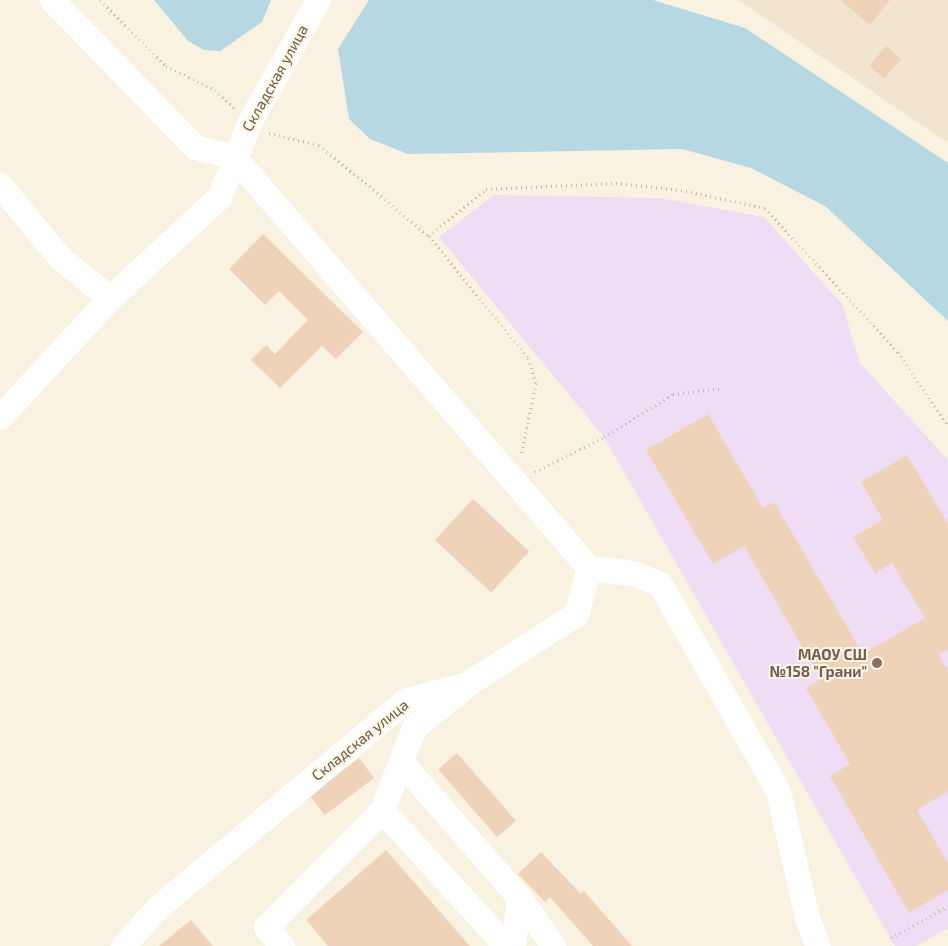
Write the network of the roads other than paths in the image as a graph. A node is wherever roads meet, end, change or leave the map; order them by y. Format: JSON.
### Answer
{"nodes":[{"id":1,"x":52,"y":0,"type":"edge"},
{"id":2,"x":318,"y":0,"type":"edge"},
{"id":3,"x":234,"y":157,"type":"junction"},
{"id":4,"x":0,"y":185,"type":"edge"},
{"id":5,"x":110,"y":298,"type":"junction"},
{"id":6,"x":0,"y":417,"type":"edge"},
{"id":7,"x":589,"y":568,"type":"junction"},
{"id":8,"x":467,"y":684,"type":"junction"},
{"id":9,"x":402,"y":763,"type":"junction"},
{"id":10,"x":382,"y":810,"type":"junction"},
{"id":11,"x":519,"y":897,"type":"junction"},
{"id":12,"x":123,"y":946,"type":"edge"},
{"id":13,"x":282,"y":946,"type":"edge"},
{"id":14,"x":506,"y":946,"type":"edge"},
{"id":15,"x":513,"y":946,"type":"edge"},
{"id":16,"x":553,"y":946,"type":"edge"},
{"id":17,"x":818,"y":946,"type":"edge"}],
"edges":[{"from":1,"to":3,"type":"lane"},
{"from":2,"to":3,"type":"lane","name":"Складская улица"},
{"from":3,"to":5,"type":"lane","name":"Складская улица"},
{"from":3,"to":7,"type":"lane"},
{"from":4,"to":5,"type":"lane"},
{"from":5,"to":6,"type":"lane","name":"Складская улица"},
{"from":7,"to":8,"type":"lane","name":"Складская улица"},
{"from":7,"to":17,"type":"lane"},
{"from":8,"to":9,"type":"lane"},
{"from":8,"to":12,"type":"lane","name":"Складская улица"},
{"from":9,"to":10,"type":"lane"},
{"from":9,"to":11,"type":"lane"},
{"from":10,"to":13,"type":"lane"},
{"from":10,"to":14,"type":"lane"},
{"from":11,"to":15,"type":"lane"},
{"from":11,"to":16,"type":"lane"}]}
